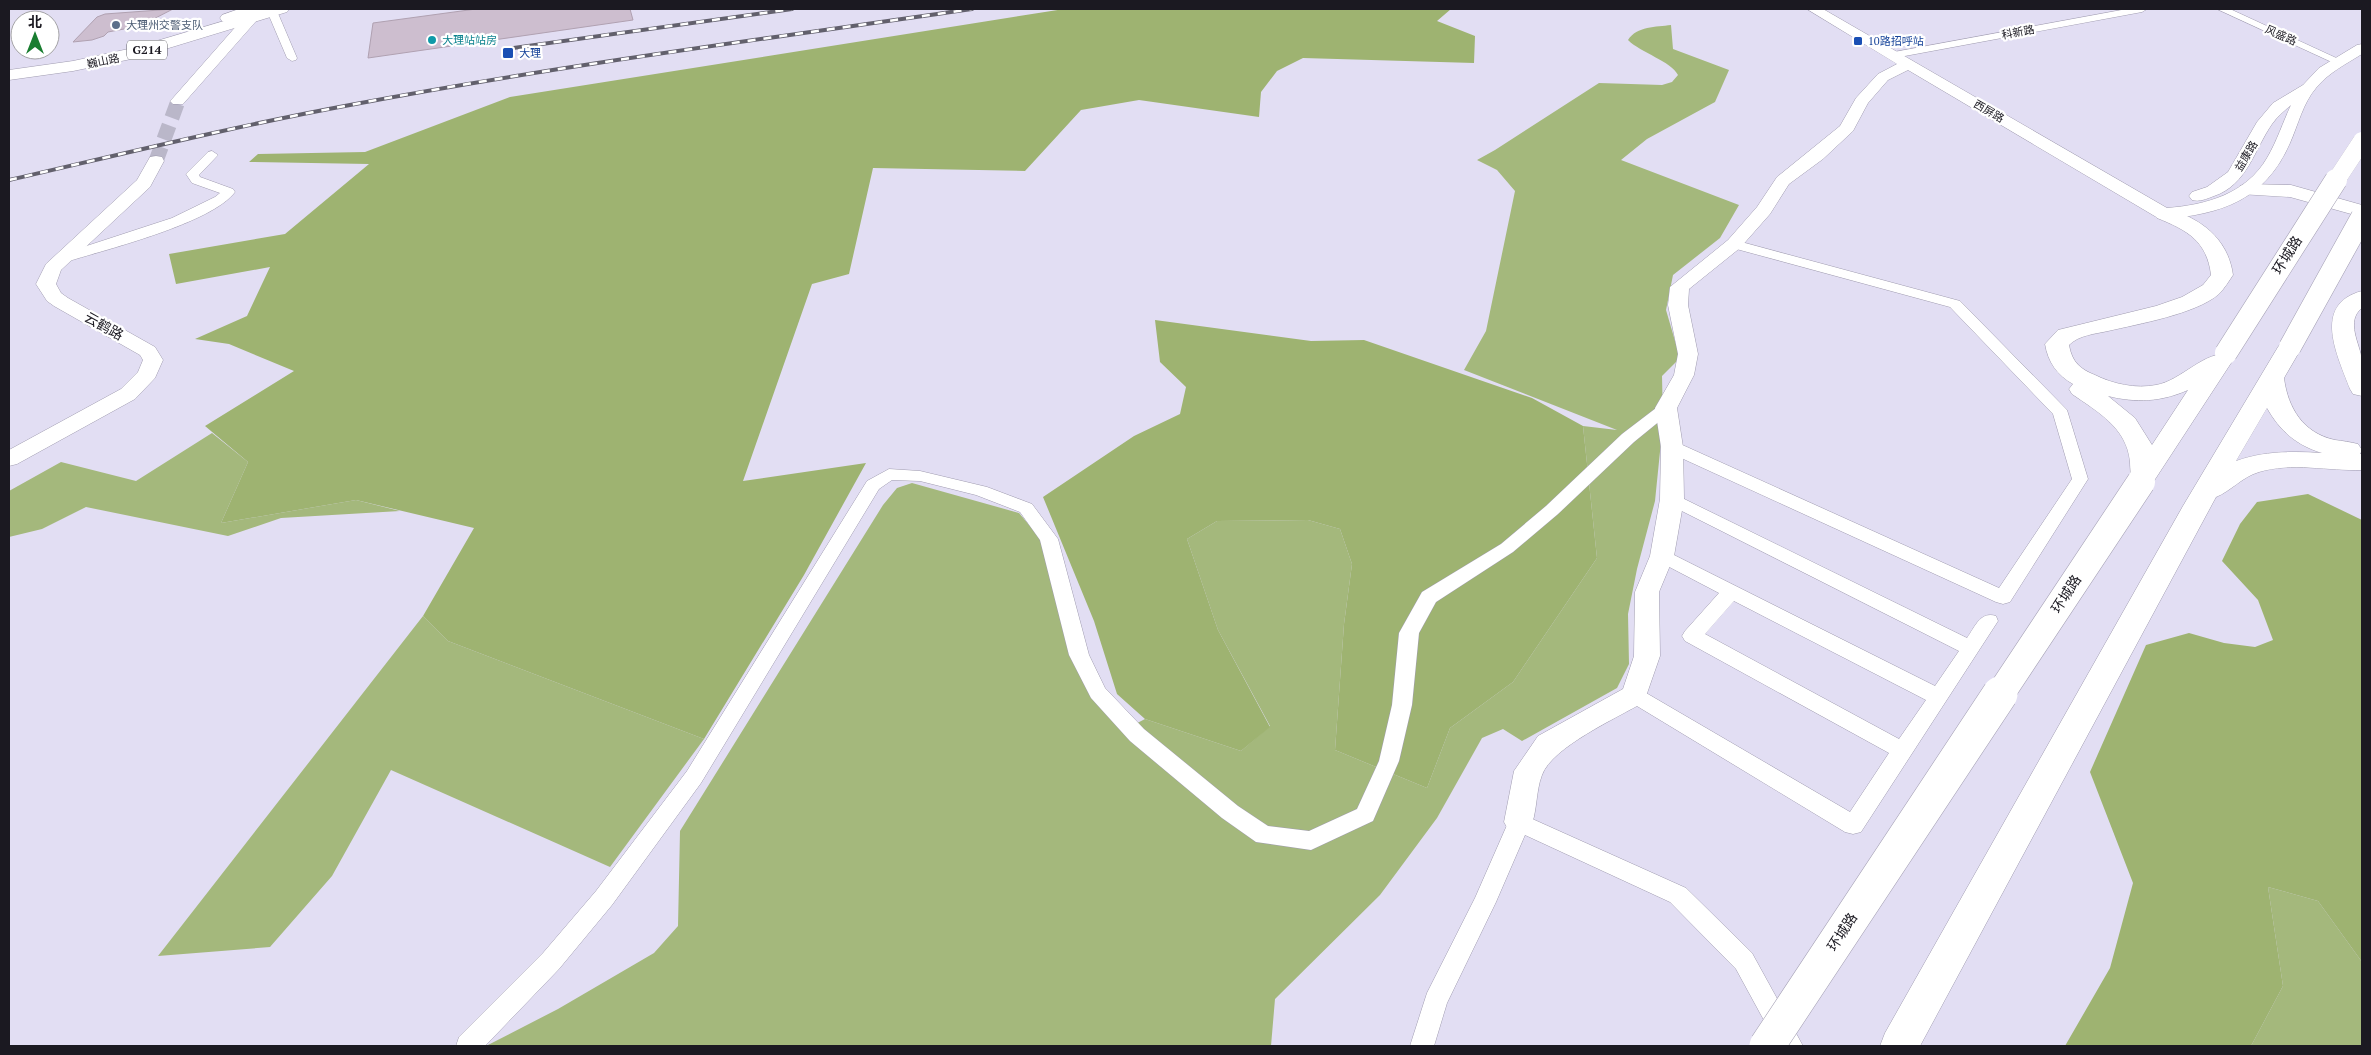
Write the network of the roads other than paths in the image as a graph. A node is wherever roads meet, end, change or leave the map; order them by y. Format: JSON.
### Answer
{"nodes":[{"id":1,"x":1814,"y":9,"type":"edge"},
{"id":2,"x":2142,"y":9,"type":"edge"},
{"id":3,"x":2222,"y":9,"type":"edge"},
{"id":4,"x":262,"y":11,"type":"edge"},
{"id":5,"x":2362,"y":48,"type":"edge"},
{"id":6,"x":1894,"y":55,"type":"junction"},
{"id":7,"x":292,"y":58,"type":"dead end"},
{"id":8,"x":2340,"y":62,"type":"junction"},
{"id":9,"x":1909,"y":64,"type":"junction"},
{"id":10,"x":9,"y":66,"type":"edge"},
{"id":11,"x":9,"y":75,"type":"edge"},
{"id":12,"x":2309,"y":87,"type":"junction"},
{"id":13,"x":178,"y":101,"type":"tunnel mouth"},
{"id":14,"x":2362,"y":140,"type":"edge"},
{"id":15,"x":212,"y":155,"type":"dead end"},
{"id":16,"x":156,"y":161,"type":"tunnel mouth"},
{"id":17,"x":2269,"y":168,"type":"junction"},
{"id":18,"x":2247,"y":190,"type":"junction"},
{"id":19,"x":2291,"y":191,"type":"junction"},
{"id":20,"x":2138,"y":199,"type":"junction"},
{"id":21,"x":2362,"y":211,"type":"edge"},
{"id":22,"x":2164,"y":214,"type":"junction"},
{"id":23,"x":2362,"y":217,"type":"edge"},
{"id":24,"x":1734,"y":244,"type":"junction"},
{"id":25,"x":64,"y":258,"type":"junction"},
{"id":26,"x":2362,"y":298,"type":"edge"},
{"id":27,"x":2362,"y":316,"type":"edge"},
{"id":28,"x":2362,"y":345,"type":"edge"},
{"id":29,"x":2223,"y":356,"type":"junction"},
{"id":30,"x":2272,"y":377,"type":"junction"},
{"id":31,"x":2362,"y":389,"type":"edge"},
{"id":32,"x":1666,"y":408,"type":"junction"},
{"id":33,"x":1672,"y":447,"type":"junction"},
{"id":34,"x":2362,"y":447,"type":"edge"},
{"id":35,"x":9,"y":459,"type":"edge"},
{"id":36,"x":2362,"y":462,"type":"edge"},
{"id":37,"x":2142,"y":479,"type":"junction"},
{"id":38,"x":1672,"y":499,"type":"junction"},
{"id":39,"x":2199,"y":501,"type":"junction"},
{"id":40,"x":1662,"y":556,"type":"junction"},
{"id":41,"x":1732,"y":590,"type":"junction"},
{"id":42,"x":1988,"y":621,"type":"dead end"},
{"id":43,"x":1970,"y":648,"type":"junction"},
{"id":44,"x":1634,"y":695,"type":"junction"},
{"id":45,"x":1938,"y":697,"type":"junction"},
{"id":46,"x":1903,"y":750,"type":"junction"},
{"id":47,"x":1519,"y":822,"type":"junction"},
{"id":48,"x":468,"y":1046,"type":"edge"},
{"id":49,"x":1422,"y":1046,"type":"edge"},
{"id":50,"x":1767,"y":1046,"type":"edge"},
{"id":51,"x":1790,"y":1046,"type":"edge"},
{"id":52,"x":1899,"y":1046,"type":"edge"}],
"edges":[{"from":1,"to":6,"type":"street","name":"西屏路"},
{"from":2,"to":6,"type":"street","name":"科新路"},
{"from":3,"to":8,"type":"street","name":"风盛路"},
{"from":4,"to":7,"type":"street"},
{"from":4,"to":10,"type":"main road","name":"巍山路","number":"G214"},
{"from":4,"to":11,"type":"main road","name":"巍山路","number":"G214"},
{"from":4,"to":13,"type":"street"},
{"from":5,"to":8,"type":"street","name":"益康路"},
{"from":6,"to":9,"type":"street","name":"西屏路"},
{"from":8,"to":12,"type":"street","name":"益康路"},
{"from":9,"to":20,"type":"street","name":"西屏路"},
{"from":9,"to":24,"type":"street"},
{"from":12,"to":17,"type":"street","name":"益康路"},
{"from":12,"to":20,"type":"street","name":"益康路"},
{"from":14,"to":29,"type":"main road","name":"环城路","bridge":true},
{"from":15,"to":25,"type":"street"},
{"from":16,"to":25,"type":"street","name":"云鹤路"},
{"from":17,"to":18,"type":"street","name":"益康路"},
{"from":17,"to":19,"type":"main road"},
{"from":18,"to":19,"type":"main road"},
{"from":18,"to":22,"type":"street","name":"益康路"},
{"from":19,"to":21,"type":"main road"},
{"from":19,"to":23,"type":"main road"},
{"from":20,"to":22,"type":"street","name":"西屏路"},
{"from":22,"to":29,"type":"main road"},
{"from":22,"to":37,"type":"main road"},
{"from":23,"to":30,"type":"main road","bridge":true},
{"from":24,"to":32,"type":"street"},
{"from":24,"to":33,"type":"street"},
{"from":25,"to":35,"type":"street","name":"云鹤路"},
{"from":26,"to":31,"type":"main road"},
{"from":27,"to":28,"type":"main road"},
{"from":29,"to":37,"type":"main road","name":"环城路"},
{"from":30,"to":34,"type":"main road"},
{"from":30,"to":39,"type":"main road"},
{"from":32,"to":33,"type":"street"},
{"from":32,"to":48,"type":"street"},
{"from":33,"to":38,"type":"street"},
{"from":36,"to":39,"type":"main road"},
{"from":37,"to":50,"type":"main road","name":"环城路","bridge":true},
{"from":38,"to":40,"type":"street"},
{"from":38,"to":43,"type":"street"},
{"from":39,"to":52,"type":"main road"},
{"from":40,"to":41,"type":"street"},
{"from":40,"to":44,"type":"street"},
{"from":41,"to":45,"type":"street"},
{"from":41,"to":46,"type":"street"},
{"from":42,"to":43,"type":"street"},
{"from":43,"to":45,"type":"street"},
{"from":44,"to":46,"type":"street"},
{"from":44,"to":47,"type":"street"},
{"from":45,"to":46,"type":"street"},
{"from":47,"to":49,"type":"street"},
{"from":47,"to":51,"type":"street"}]}
